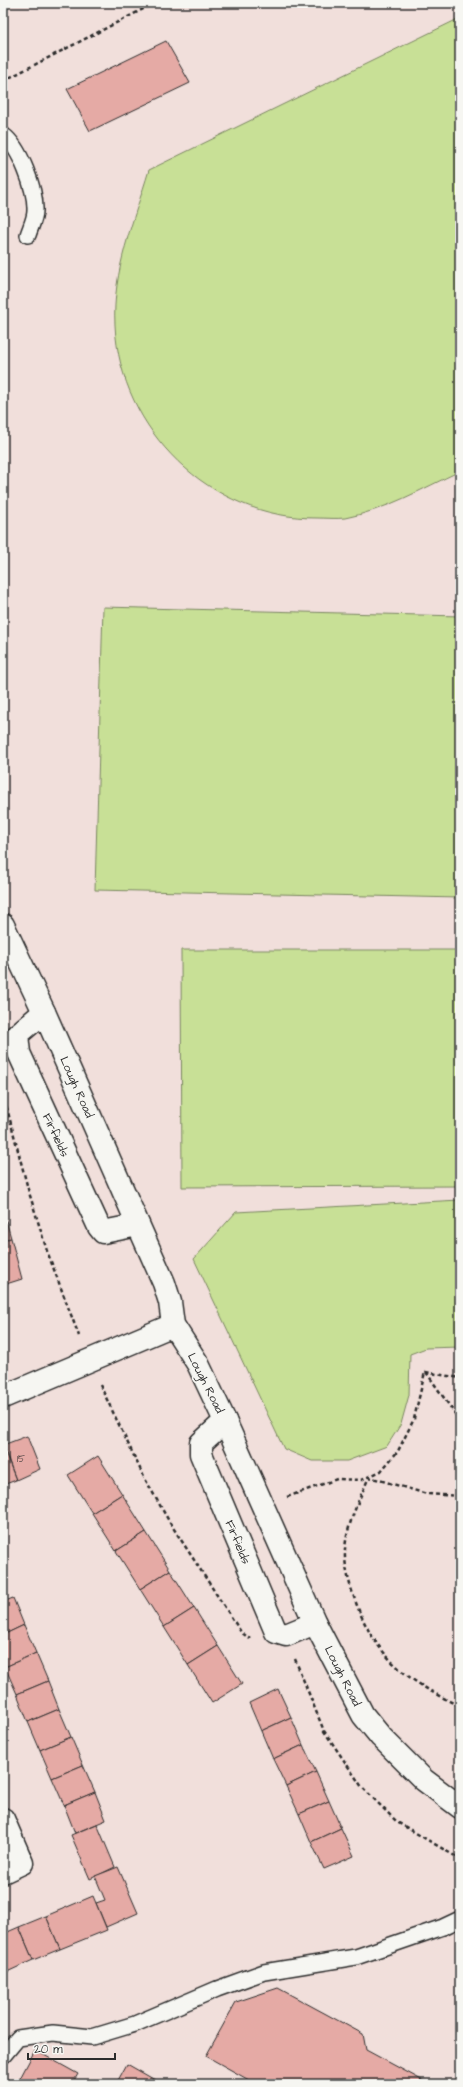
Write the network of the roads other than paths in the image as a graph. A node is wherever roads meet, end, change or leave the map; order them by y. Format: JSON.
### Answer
{"nodes":[{"id":1,"x":3,"y":135,"type":"edge"},
{"id":2,"x":28,"y":235,"type":"dead end"},
{"id":3,"x":3,"y":925,"type":"edge"},
{"id":4,"x":44,"y":1012,"type":"junction"},
{"id":5,"x":138,"y":1226,"type":"junction"},
{"id":6,"x":173,"y":1324,"type":"junction"},
{"id":7,"x":3,"y":1397,"type":"edge"},
{"id":8,"x":225,"y":1421,"type":"junction"},
{"id":9,"x":315,"y":1622,"type":"junction"},
{"id":10,"x":460,"y":1807,"type":"edge"},
{"id":11,"x":3,"y":1819,"type":"edge"},
{"id":12,"x":3,"y":1872,"type":"edge"},
{"id":13,"x":460,"y":1919,"type":"edge"},
{"id":14,"x":3,"y":2056,"type":"edge"}],
"edges":[{"from":1,"to":2,"type":"lane"},
{"from":3,"to":4,"type":"street","name":"Lough Road"},
{"from":4,"to":5,"type":"street","name":"Lough Road"},
{"from":4,"to":5,"type":"street","name":"Firfields"},
{"from":5,"to":6,"type":"street","name":"Lough Road"},
{"from":6,"to":7,"type":"street"},
{"from":6,"to":8,"type":"street","name":"Lough Road"},
{"from":8,"to":9,"type":"street","name":"Lough Road"},
{"from":8,"to":9,"type":"street","name":"Firfields"},
{"from":9,"to":10,"type":"street","name":"Lough Road"},
{"from":11,"to":12,"type":"street"},
{"from":13,"to":14,"type":"lane"}]}
